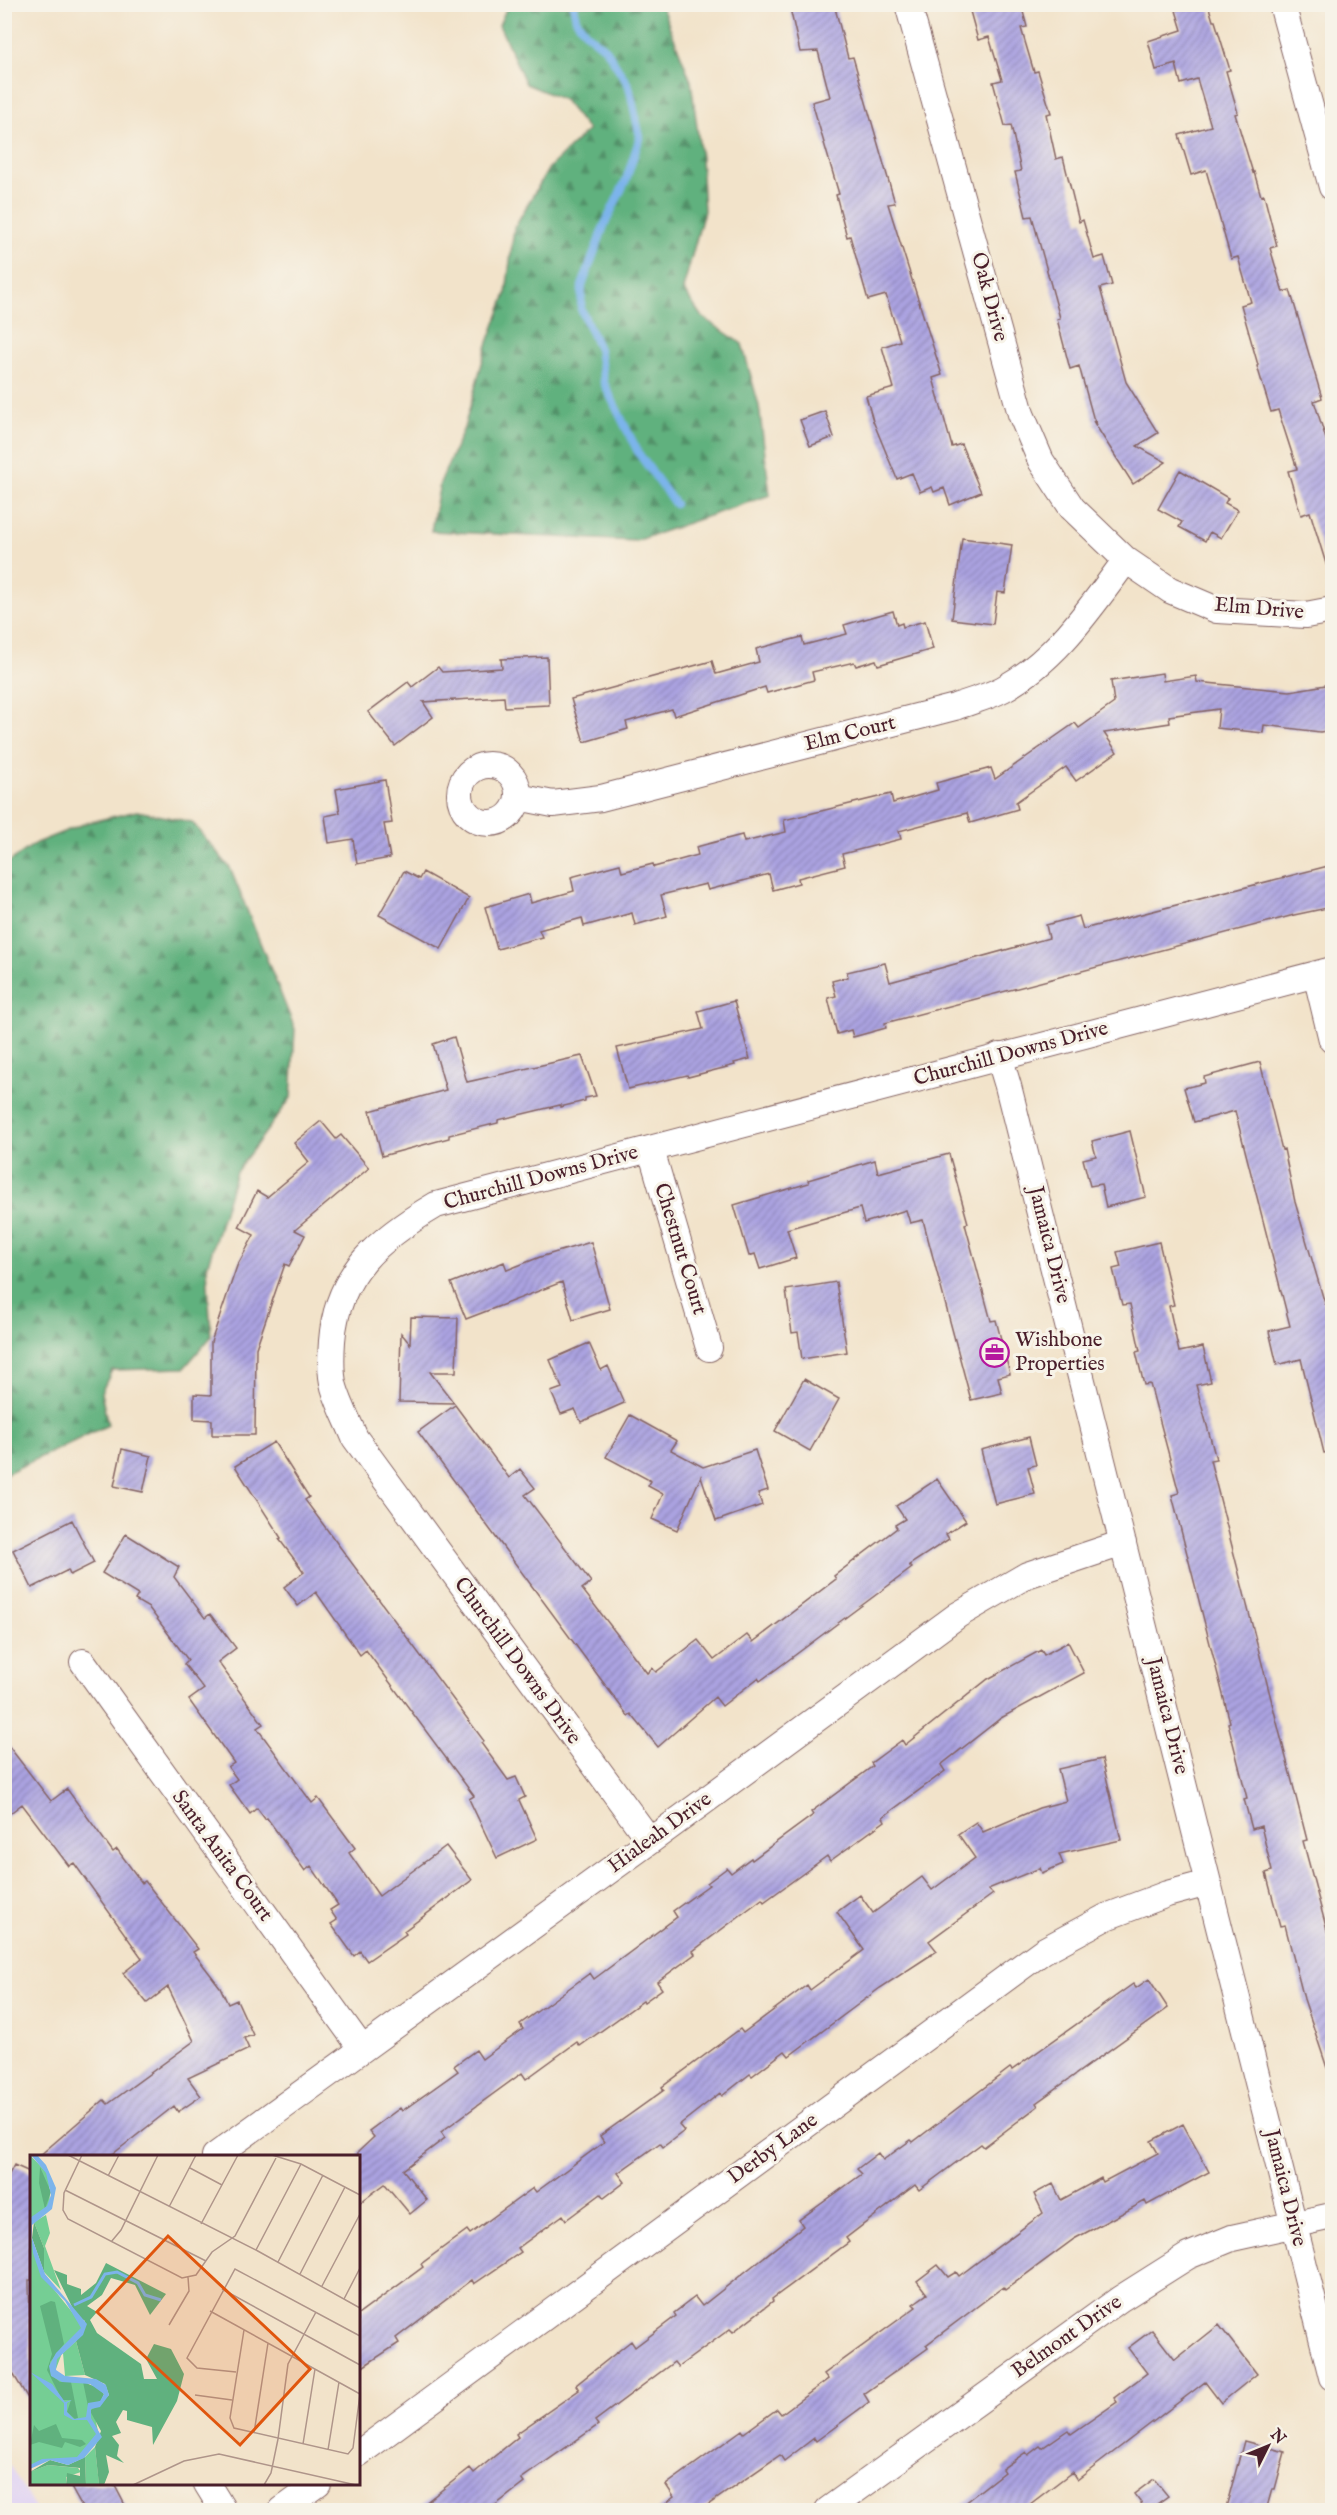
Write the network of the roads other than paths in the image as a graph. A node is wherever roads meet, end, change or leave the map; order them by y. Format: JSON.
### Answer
{"nodes":[{"id":1,"x":908,"y":4,"type":"edge"},
{"id":2,"x":1282,"y":4,"type":"edge"},
{"id":3,"x":1332,"y":187,"type":"edge"},
{"id":4,"x":1126,"y":560,"type":"junction"},
{"id":5,"x":1332,"y":610,"type":"edge"},
{"id":6,"x":518,"y":797,"type":"dead end"},
{"id":7,"x":1324,"y":972,"type":"edge"},
{"id":8,"x":1332,"y":1040,"type":"edge"},
{"id":9,"x":999,"y":1056,"type":"junction"},
{"id":10,"x":651,"y":1150,"type":"junction"},
{"id":11,"x":710,"y":1348,"type":"dead end"},
{"id":12,"x":1124,"y":1543,"type":"junction"},
{"id":13,"x":83,"y":1662,"type":"dead end"},
{"id":14,"x":650,"y":1841,"type":"junction"},
{"id":15,"x":1208,"y":1883,"type":"junction"},
{"id":16,"x":362,"y":2049,"type":"junction"},
{"id":17,"x":218,"y":2155,"type":"edge"},
{"id":18,"x":1332,"y":2216,"type":"edge"},
{"id":19,"x":1294,"y":2224,"type":"junction"},
{"id":20,"x":1332,"y":2377,"type":"edge"},
{"id":21,"x":360,"y":2453,"type":"edge"},
{"id":22,"x":208,"y":2485,"type":"edge"},
{"id":23,"x":317,"y":2485,"type":"edge"},
{"id":24,"x":223,"y":2511,"type":"edge"},
{"id":25,"x":282,"y":2511,"type":"edge"},
{"id":26,"x":828,"y":2511,"type":"edge"}],
"edges":[{"from":1,"to":4,"type":"street","name":"Oak Drive"},
{"from":2,"to":3,"type":"street"},
{"from":4,"to":5,"type":"street","name":"Elm Drive"},
{"from":4,"to":6,"type":"street","name":"Elm Court"},
{"from":7,"to":8,"type":"street"},
{"from":7,"to":9,"type":"street","name":"Churchill Downs Drive"},
{"from":9,"to":10,"type":"street","name":"Churchill Downs Drive"},
{"from":9,"to":12,"type":"street","name":"Jamaica Drive"},
{"from":10,"to":11,"type":"street","name":"Chestnut Court"},
{"from":10,"to":14,"type":"street","name":"Churchill Downs Drive"},
{"from":12,"to":14,"type":"street","name":"Hialeah Drive"},
{"from":12,"to":15,"type":"street","name":"Jamaica Drive"},
{"from":13,"to":16,"type":"street","name":"Santa Anita Court"},
{"from":14,"to":16,"type":"street","name":"Hialeah Drive"},
{"from":15,"to":19,"type":"street","name":"Jamaica Drive"},
{"from":15,"to":21,"type":"street","name":"Derby Lane"},
{"from":16,"to":17,"type":"street","name":"Hialeah Drive"},
{"from":18,"to":19,"type":"street","name":"Belmont Drive"},
{"from":19,"to":20,"type":"street","name":"Jamaica Drive"},
{"from":19,"to":26,"type":"street","name":"Belmont Drive"},
{"from":22,"to":24,"type":"street"},
{"from":23,"to":25,"type":"street"}]}
